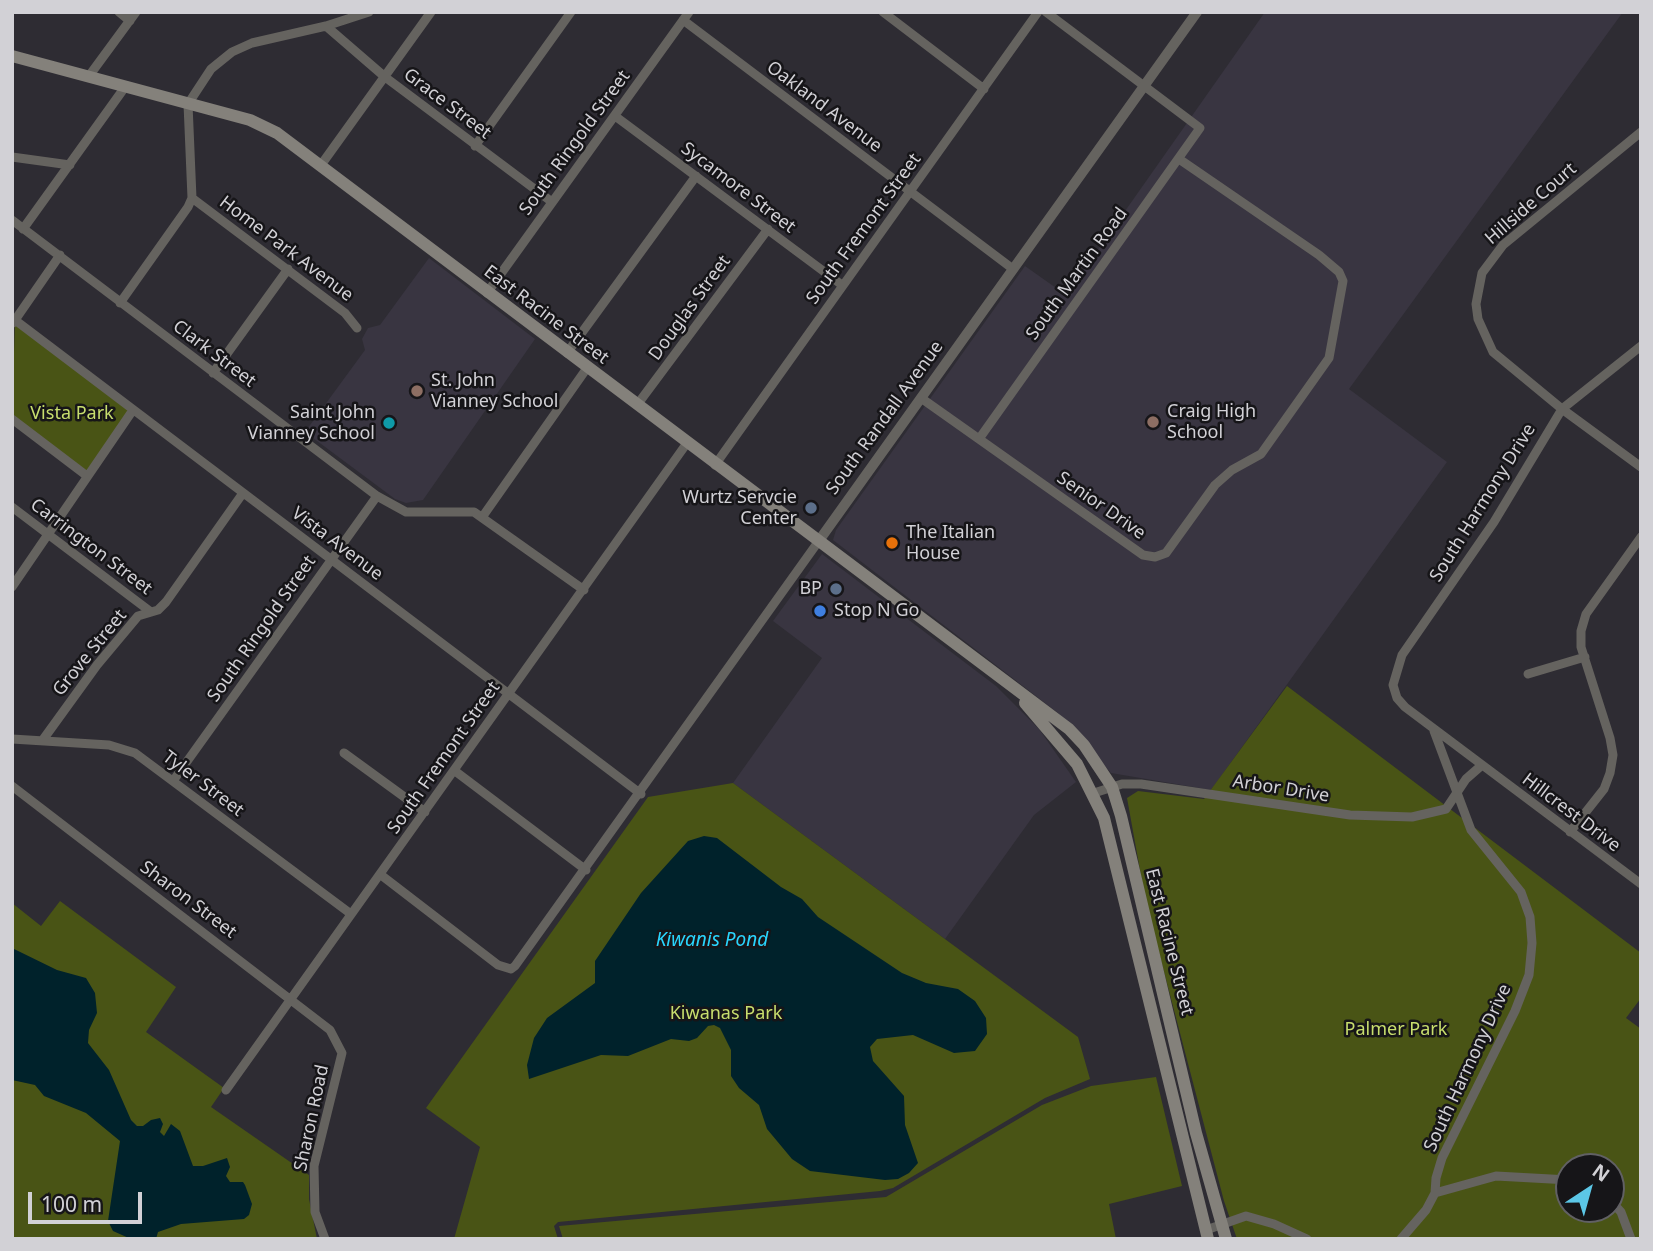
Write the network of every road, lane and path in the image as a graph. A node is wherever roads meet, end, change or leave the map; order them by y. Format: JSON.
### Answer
{"nodes":[{"id":1,"x":119,"y":12,"type":"edge"},
{"id":2,"x":369,"y":12,"type":"edge"},
{"id":3,"x":431,"y":12,"type":"edge"},
{"id":4,"x":571,"y":12,"type":"edge"},
{"id":5,"x":883,"y":12,"type":"edge"},
{"id":6,"x":1038,"y":12,"type":"edge"},
{"id":7,"x":1046,"y":12,"type":"edge"},
{"id":8,"x":1197,"y":12,"type":"edge"},
{"id":9,"x":686,"y":16,"type":"edge"},
{"id":10,"x":133,"y":17,"type":"edge"},
{"id":11,"x":326,"y":26,"type":"junction"},
{"id":12,"x":12,"y":56,"type":"edge"},
{"id":13,"x":89,"y":76,"type":"junction"},
{"id":14,"x":385,"y":77,"type":"junction"},
{"id":15,"x":1144,"y":86,"type":"junction"},
{"id":16,"x":125,"y":87,"type":"junction"},
{"id":17,"x":984,"y":89,"type":"junction"},
{"id":18,"x":188,"y":104,"type":"junction"},
{"id":19,"x":615,"y":116,"type":"junction"},
{"id":20,"x":1641,"y":131,"type":"edge"},
{"id":21,"x":475,"y":146,"type":"junction"},
{"id":22,"x":12,"y":157,"type":"edge"},
{"id":23,"x":1179,"y":159,"type":"junction"},
{"id":24,"x":70,"y":165,"type":"junction"},
{"id":25,"x":321,"y":165,"type":"junction"},
{"id":26,"x":696,"y":176,"type":"junction"},
{"id":27,"x":910,"y":191,"type":"junction"},
{"id":28,"x":191,"y":198,"type":"junction"},
{"id":29,"x":552,"y":202,"type":"junction"},
{"id":30,"x":12,"y":220,"type":"edge"},
{"id":31,"x":23,"y":229,"type":"junction"},
{"id":32,"x":768,"y":229,"type":"junction"},
{"id":33,"x":60,"y":255,"type":"junction"},
{"id":34,"x":1013,"y":269,"type":"junction"},
{"id":35,"x":288,"y":270,"type":"junction"},
{"id":36,"x":842,"y":285,"type":"junction"},
{"id":37,"x":487,"y":293,"type":"junction"},
{"id":38,"x":120,"y":303,"type":"junction"},
{"id":39,"x":13,"y":322,"type":"edge"},
{"id":40,"x":357,"y":328,"type":"dead end"},
{"id":41,"x":1641,"y":346,"type":"edge"},
{"id":42,"x":567,"y":354,"type":"junction"},
{"id":43,"x":587,"y":368,"type":"junction"},
{"id":44,"x":213,"y":373,"type":"junction"},
{"id":45,"x":921,"y":398,"type":"junction"},
{"id":46,"x":637,"y":405,"type":"junction"},
{"id":47,"x":1562,"y":409,"type":"junction"},
{"id":48,"x":133,"y":410,"type":"junction"},
{"id":49,"x":12,"y":419,"type":"edge"},
{"id":50,"x":979,"y":439,"type":"junction"},
{"id":51,"x":687,"y":443,"type":"junction"},
{"id":52,"x":715,"y":465,"type":"junction"},
{"id":53,"x":1641,"y":467,"type":"edge"},
{"id":54,"x":87,"y":476,"type":"junction"},
{"id":55,"x":243,"y":493,"type":"junction"},
{"id":56,"x":377,"y":496,"type":"junction"},
{"id":57,"x":12,"y":507,"type":"edge"},
{"id":58,"x":483,"y":516,"type":"junction"},
{"id":59,"x":48,"y":534,"type":"junction"},
{"id":60,"x":1641,"y":537,"type":"edge"},
{"id":61,"x":818,"y":542,"type":"junction"},
{"id":62,"x":331,"y":559,"type":"junction"},
{"id":63,"x":12,"y":587,"type":"edge"},
{"id":64,"x":584,"y":590,"type":"junction"},
{"id":65,"x":151,"y":612,"type":"junction"},
{"id":66,"x":1585,"y":657,"type":"junction"},
{"id":67,"x":1528,"y":674,"type":"dead end"},
{"id":68,"x":1016,"y":692,"type":"junction"},
{"id":69,"x":508,"y":694,"type":"junction"},
{"id":70,"x":1433,"y":730,"type":"junction"},
{"id":71,"x":12,"y":739,"type":"edge"},
{"id":72,"x":42,"y":741,"type":"junction"},
{"id":73,"x":344,"y":752,"type":"dead end"},
{"id":74,"x":1482,"y":765,"type":"junction"},
{"id":75,"x":455,"y":771,"type":"junction"},
{"id":76,"x":173,"y":781,"type":"junction"},
{"id":77,"x":12,"y":786,"type":"edge"},
{"id":78,"x":1112,"y":787,"type":"junction"},
{"id":79,"x":1094,"y":793,"type":"junction"},
{"id":80,"x":641,"y":794,"type":"junction"},
{"id":81,"x":1457,"y":795,"type":"junction"},
{"id":82,"x":425,"y":813,"type":"junction"},
{"id":83,"x":1570,"y":832,"type":"junction"},
{"id":84,"x":586,"y":870,"type":"junction"},
{"id":85,"x":382,"y":875,"type":"junction"},
{"id":86,"x":1641,"y":884,"type":"edge"},
{"id":87,"x":351,"y":914,"type":"junction"},
{"id":88,"x":290,"y":998,"type":"junction"},
{"id":89,"x":338,"y":1044,"type":"joint"},
{"id":90,"x":226,"y":1090,"type":"dead end"},
{"id":91,"x":1555,"y":1178,"type":"edge"},
{"id":92,"x":1435,"y":1193,"type":"junction"},
{"id":93,"x":1222,"y":1224,"type":"junction"},
{"id":94,"x":1207,"y":1235,"type":"edge"},
{"id":95,"x":326,"y":1239,"type":"edge"},
{"id":96,"x":1226,"y":1239,"type":"edge"},
{"id":97,"x":1307,"y":1239,"type":"edge"},
{"id":98,"x":1401,"y":1239,"type":"edge"}],
"edges":[{"from":1,"to":10,"type":"street"},
{"from":2,"to":11,"type":"street"},
{"from":3,"to":14,"type":"street"},
{"from":4,"to":21,"type":"street"},
{"from":5,"to":17,"type":"street"},
{"from":6,"to":17,"type":"street","name":"South Fremont Street"},
{"from":7,"to":15,"type":"street"},
{"from":8,"to":15,"type":"street","name":"South Randall Avenue"},
{"from":9,"to":19,"type":"street","name":"South Ringold Street"},
{"from":9,"to":27,"type":"street","name":"Oakland Avenue"},
{"from":10,"to":13,"type":"street"},
{"from":11,"to":14,"type":"street","name":"Grace Street"},
{"from":11,"to":18,"type":"street"},
{"from":12,"to":13,"type":"main road","name":"East Racine Street"},
{"from":13,"to":16,"type":"main road","name":"East Racine Street"},
{"from":14,"to":21,"type":"street","name":"Grace Street"},
{"from":14,"to":25,"type":"street"},
{"from":15,"to":23,"type":"street","name":"South Martin Road"},
{"from":15,"to":34,"type":"street","name":"South Randall Avenue"},
{"from":16,"to":18,"type":"main road","name":"East Racine Street"},
{"from":16,"to":24,"type":"street"},
{"from":17,"to":27,"type":"street","name":"South Fremont Street"},
{"from":18,"to":25,"type":"main road","name":"East Racine Street"},
{"from":18,"to":28,"type":"street"},
{"from":19,"to":26,"type":"street","name":"Sycamore Street"},
{"from":19,"to":29,"type":"street","name":"South Ringold Street"},
{"from":20,"to":47,"type":"street","name":"Hillside Court"},
{"from":21,"to":29,"type":"street","name":"Grace Street"},
{"from":22,"to":24,"type":"street"},
{"from":23,"to":50,"type":"street","name":"South Martin Road"},
{"from":23,"to":50,"type":"street","name":"Senior Drive"},
{"from":24,"to":31,"type":"street"},
{"from":25,"to":37,"type":"main road","name":"East Racine Street"},
{"from":26,"to":32,"type":"street","name":"Sycamore Street"},
{"from":26,"to":42,"type":"street"},
{"from":27,"to":34,"type":"street","name":"Oakland Avenue"},
{"from":27,"to":36,"type":"street","name":"South Fremont Street"},
{"from":28,"to":35,"type":"street","name":"Home Park Avenue"},
{"from":28,"to":38,"type":"street"},
{"from":29,"to":37,"type":"street","name":"South Ringold Street"},
{"from":30,"to":31,"type":"street","name":"Clark Street"},
{"from":31,"to":33,"type":"street","name":"Clark Street"},
{"from":32,"to":36,"type":"street","name":"Sycamore Street"},
{"from":32,"to":46,"type":"street","name":"Douglas Street"},
{"from":33,"to":38,"type":"street","name":"Clark Street"},
{"from":33,"to":39,"type":"street"},
{"from":34,"to":45,"type":"street","name":"South Randall Avenue"},
{"from":35,"to":40,"type":"street","name":"Home Park Avenue"},
{"from":35,"to":44,"type":"street"},
{"from":36,"to":52,"type":"street","name":"South Fremont Street"},
{"from":37,"to":42,"type":"main road","name":"East Racine Street"},
{"from":38,"to":44,"type":"street","name":"Clark Street"},
{"from":39,"to":48,"type":"street","name":"Vista Avenue"},
{"from":41,"to":47,"type":"street","name":"South Harmony Drive"},
{"from":42,"to":43,"type":"main road","name":"East Racine Street"},
{"from":43,"to":46,"type":"main road","name":"East Racine Street"},
{"from":43,"to":58,"type":"street"},
{"from":44,"to":56,"type":"street","name":"Clark Street"},
{"from":45,"to":50,"type":"street","name":"Senior Drive"},
{"from":45,"to":61,"type":"street","name":"South Randall Avenue"},
{"from":46,"to":51,"type":"main road","name":"East Racine Street"},
{"from":47,"to":53,"type":"street","name":"Hillside Court"},
{"from":47,"to":70,"type":"street","name":"South Harmony Drive"},
{"from":48,"to":54,"type":"street"},
{"from":48,"to":55,"type":"street","name":"Vista Avenue"},
{"from":49,"to":54,"type":"street"},
{"from":51,"to":52,"type":"main road","name":"East Racine Street"},
{"from":51,"to":64,"type":"street","name":"South Fremont Street"},
{"from":52,"to":61,"type":"main road","name":"East Racine Street"},
{"from":54,"to":59,"type":"street"},
{"from":55,"to":62,"type":"street","name":"Vista Avenue"},
{"from":55,"to":65,"type":"street","name":"Grove Street"},
{"from":56,"to":58,"type":"street","name":"Clark Street"},
{"from":56,"to":62,"type":"street","name":"South Ringold Street"},
{"from":57,"to":59,"type":"street","name":"Carrington Street"},
{"from":58,"to":64,"type":"street","name":"Clark Street"},
{"from":59,"to":63,"type":"street"},
{"from":59,"to":65,"type":"street","name":"Carrington Street"},
{"from":60,"to":66,"type":"street"},
{"from":61,"to":68,"type":"main road","name":"East Racine Street"},
{"from":61,"to":80,"type":"street","name":"South Randall Avenue"},
{"from":62,"to":69,"type":"street","name":"Vista Avenue"},
{"from":62,"to":76,"type":"street","name":"South Ringold Street"},
{"from":64,"to":69,"type":"street","name":"South Fremont Street"},
{"from":65,"to":72,"type":"street","name":"Grove Street"},
{"from":66,"to":67,"type":"street"},
{"from":66,"to":83,"type":"street"},
{"from":68,"to":78,"type":"main road","name":"East Racine Street"},
{"from":68,"to":79,"type":"main road","name":"East Racine Street"},
{"from":69,"to":75,"type":"street","name":"South Fremont Street"},
{"from":69,"to":80,"type":"street","name":"Vista Avenue"},
{"from":70,"to":74,"type":"street","name":"South Harmony Drive"},
{"from":70,"to":81,"type":"street","name":"South Harmony Drive"},
{"from":71,"to":72,"type":"street","name":"Tyler Street"},
{"from":72,"to":76,"type":"street","name":"Tyler Street"},
{"from":73,"to":82,"type":"street"},
{"from":74,"to":81,"type":"street"},
{"from":74,"to":83,"type":"street","name":"Hillcrest Drive"},
{"from":75,"to":82,"type":"street","name":"South Fremont Street"},
{"from":75,"to":84,"type":"street"},
{"from":76,"to":87,"type":"street","name":"Tyler Street"},
{"from":77,"to":88,"type":"street","name":"Sharon Street"},
{"from":78,"to":79,"type":"street","name":"Arbor Drive"},
{"from":78,"to":81,"type":"street","name":"Arbor Drive"},
{"from":78,"to":93,"type":"main road","name":"East Racine Street"},
{"from":79,"to":94,"type":"main road","name":"East Racine Street"},
{"from":80,"to":84,"type":"street","name":"South Randall Avenue"},
{"from":81,"to":92,"type":"street","name":"South Harmony Drive"},
{"from":82,"to":85,"type":"street","name":"South Fremont Street"},
{"from":83,"to":86,"type":"street","name":"Hillcrest Drive"},
{"from":84,"to":85,"type":"street","name":"South Randall Avenue"},
{"from":85,"to":87,"type":"street","name":"South Fremont Street"},
{"from":87,"to":88,"type":"street","name":"South Fremont Street"},
{"from":88,"to":89,"type":"street","name":"Sharon Street"},
{"from":88,"to":90,"type":"street","name":"South Fremont Street"},
{"from":89,"to":95,"type":"street","name":"Sharon Road"},
{"from":91,"to":92,"type":"street"},
{"from":92,"to":98,"type":"street","name":"South Harmony Drive"},
{"from":93,"to":94,"type":"street"},
{"from":93,"to":96,"type":"main road","name":"East Racine Street"},
{"from":93,"to":97,"type":"street"}]}
